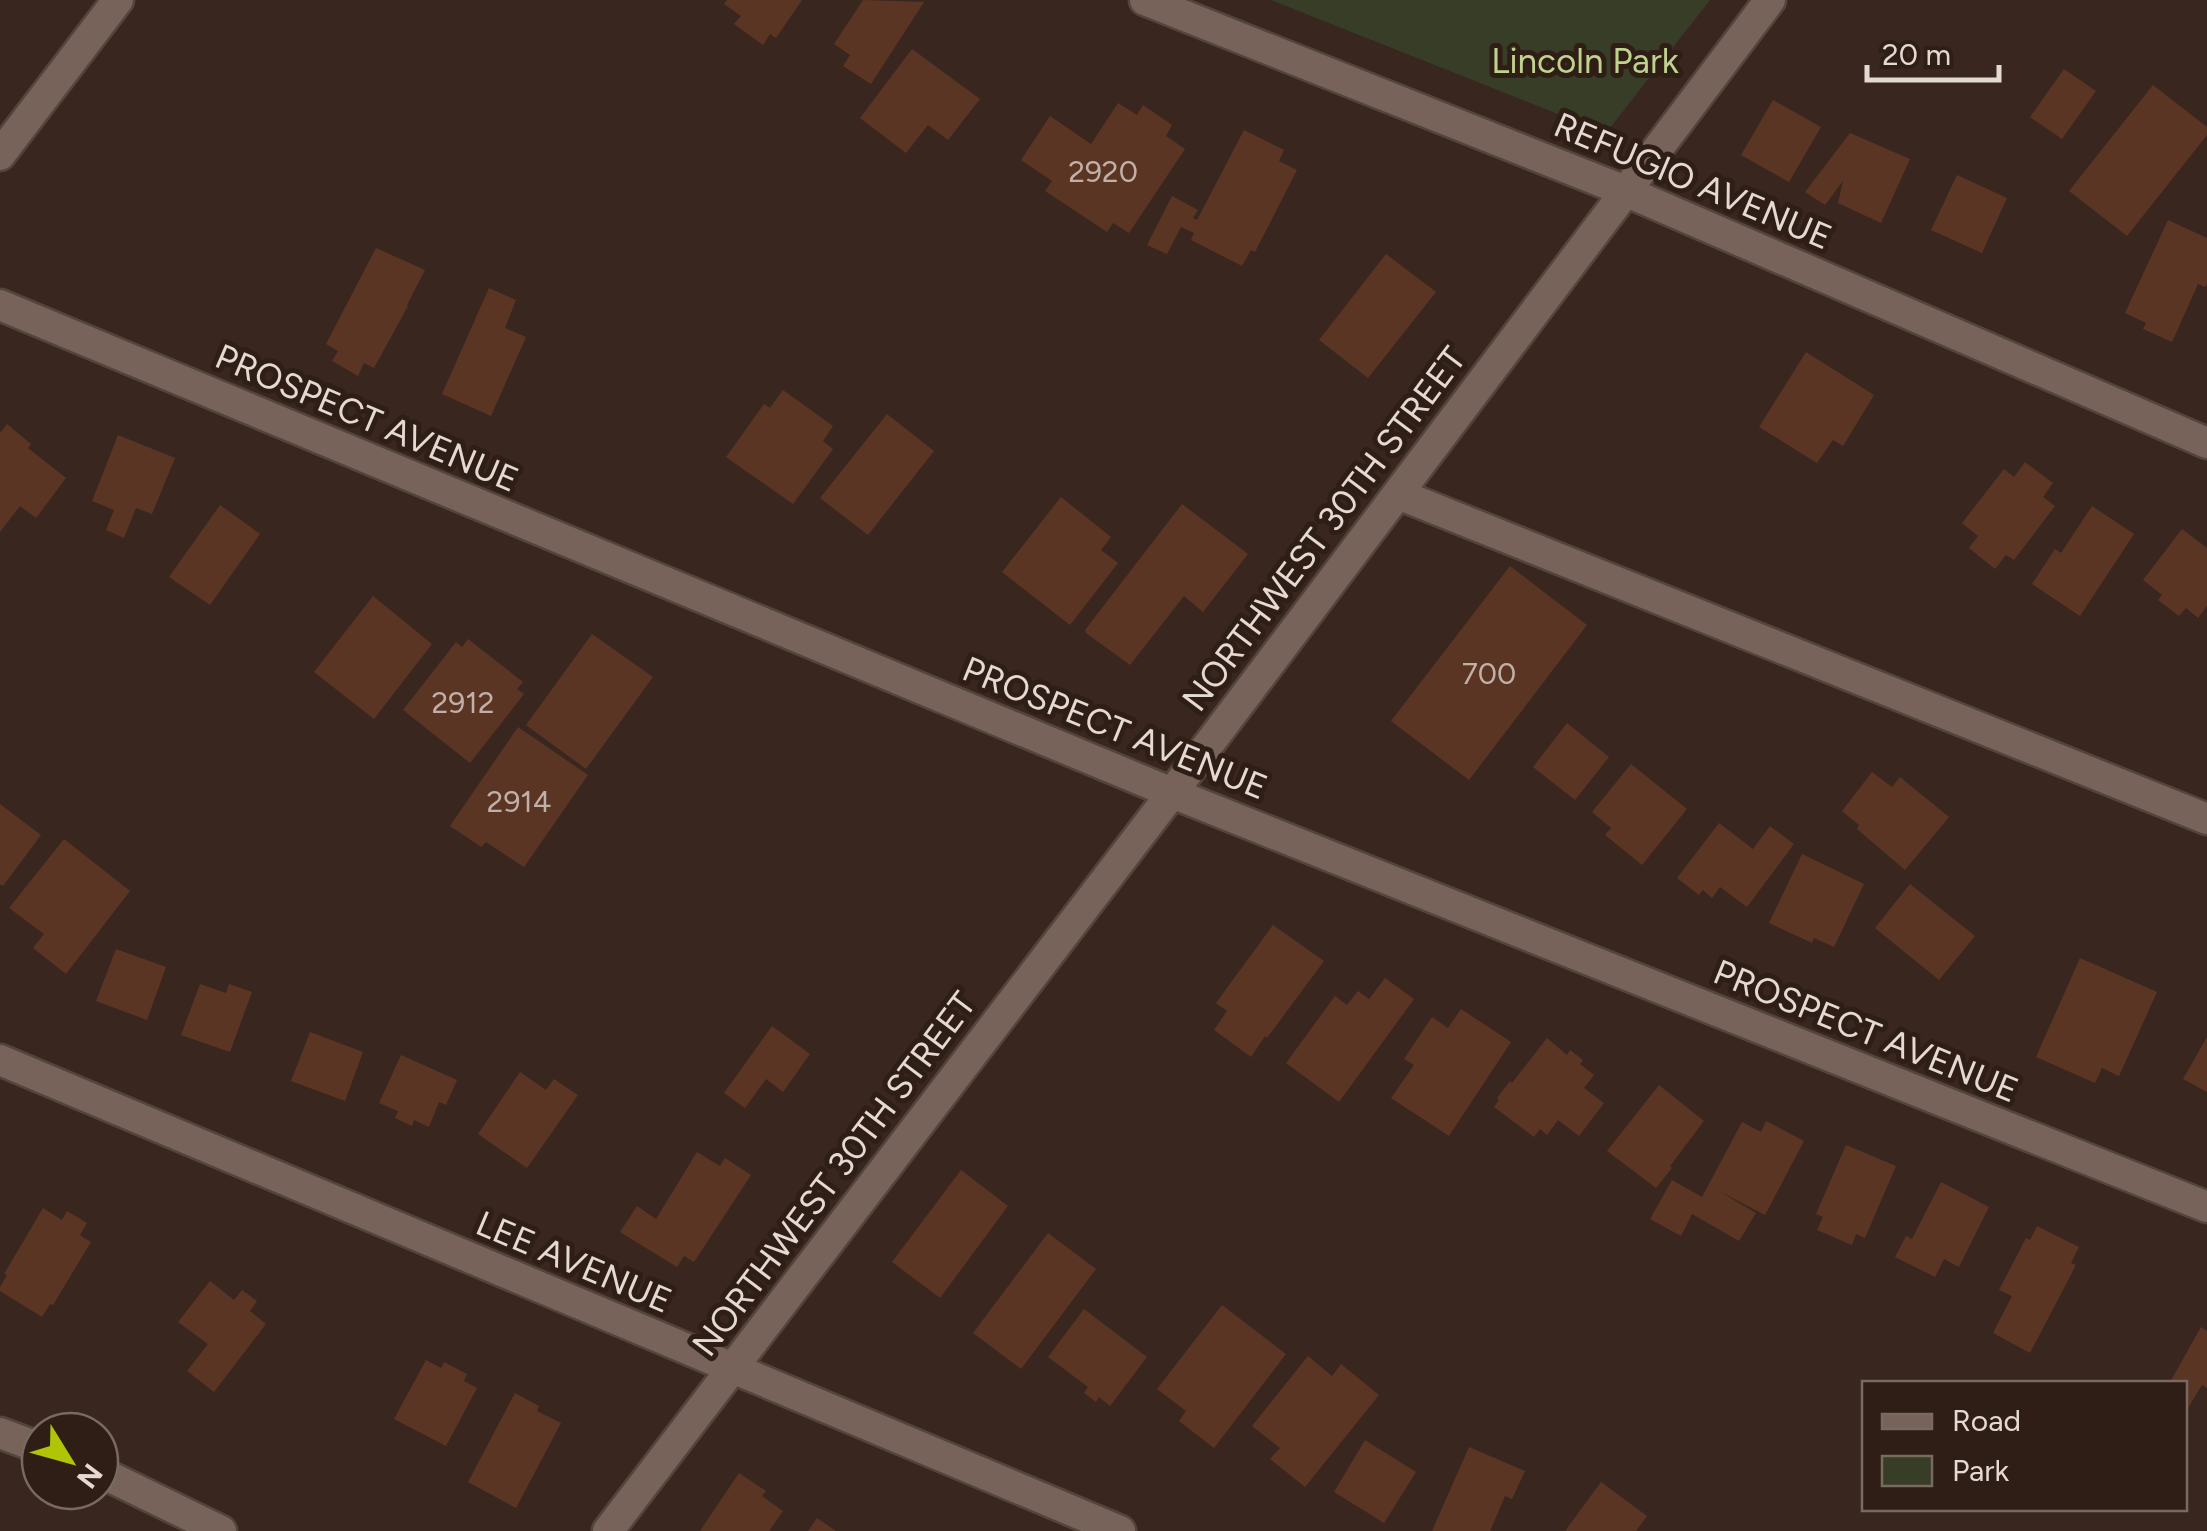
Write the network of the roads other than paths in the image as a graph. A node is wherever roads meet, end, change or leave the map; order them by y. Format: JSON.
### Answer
{"nodes":[{"id":1,"x":118,"y":0,"type":"edge"},
{"id":2,"x":1146,"y":0,"type":"edge"},
{"id":3,"x":1770,"y":0,"type":"edge"},
{"id":4,"x":0,"y":155,"type":"edge"},
{"id":5,"x":1626,"y":191,"type":"junction"},
{"id":6,"x":0,"y":306,"type":"edge"},
{"id":7,"x":2207,"y":443,"type":"edge"},
{"id":8,"x":1398,"y":494,"type":"junction"},
{"id":9,"x":1172,"y":794,"type":"junction"},
{"id":10,"x":2207,"y":819,"type":"edge"},
{"id":11,"x":0,"y":1060,"type":"edge"},
{"id":12,"x":2207,"y":1207,"type":"edge"},
{"id":13,"x":733,"y":1370,"type":"junction"},
{"id":14,"x":120,"y":1482,"type":"edge"},
{"id":15,"x":221,"y":1531,"type":"edge"},
{"id":16,"x":608,"y":1531,"type":"edge"},
{"id":17,"x":1120,"y":1531,"type":"edge"}],
"edges":[{"from":1,"to":4,"type":"street"},
{"from":2,"to":5,"type":"street","name":"REFUGIO AVENUE"},
{"from":3,"to":5,"type":"street","name":"NORTHWEST 30TH STREET"},
{"from":5,"to":7,"type":"street","name":"REFUGIO AVENUE"},
{"from":5,"to":8,"type":"street","name":"NORTHWEST 30TH STREET"},
{"from":6,"to":9,"type":"street","name":"PROSPECT AVENUE"},
{"from":8,"to":9,"type":"street","name":"NORTHWEST 30TH STREET"},
{"from":8,"to":10,"type":"street"},
{"from":9,"to":12,"type":"street","name":"PROSPECT AVENUE"},
{"from":9,"to":13,"type":"street","name":"NORTHWEST 30TH STREET"},
{"from":11,"to":13,"type":"street","name":"LEE AVENUE"},
{"from":13,"to":16,"type":"street","name":"NORTHWEST 30TH STREET"},
{"from":13,"to":17,"type":"street","name":"LEE AVENUE"},
{"from":14,"to":15,"type":"street"}]}
